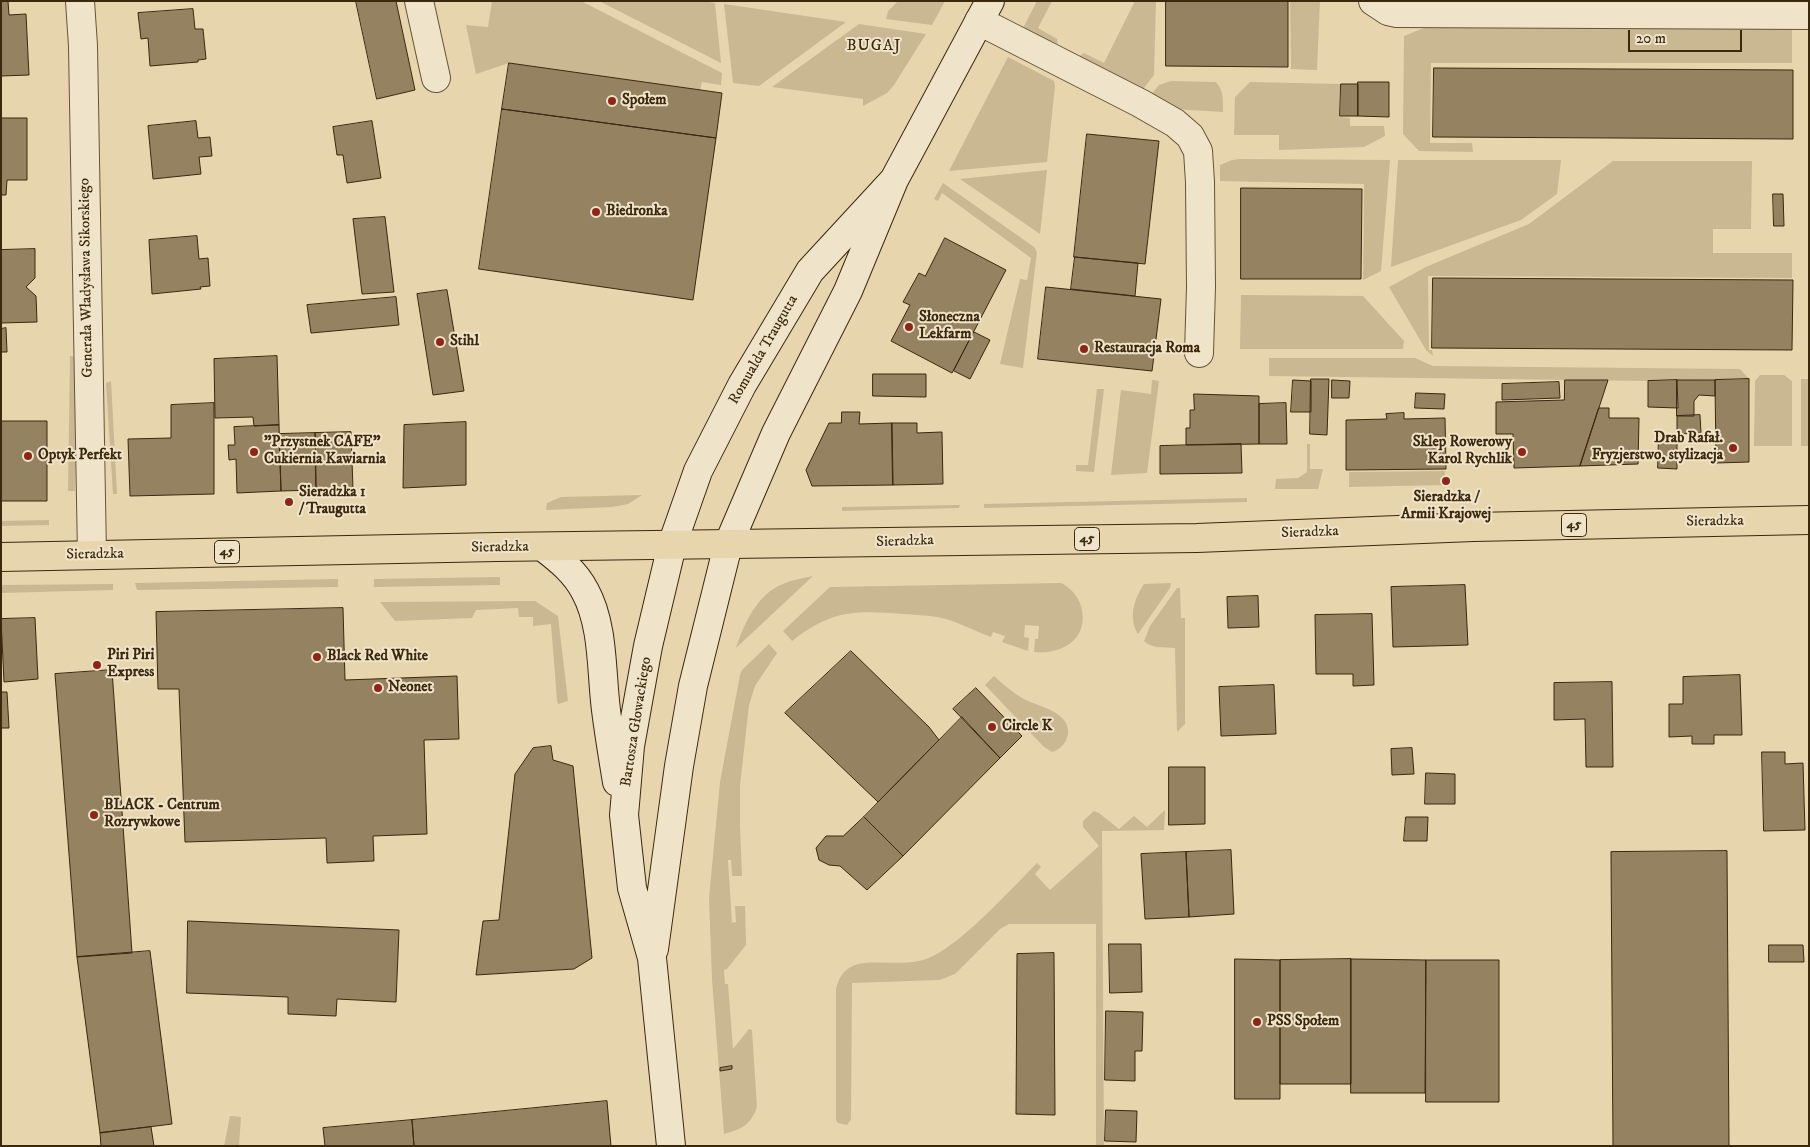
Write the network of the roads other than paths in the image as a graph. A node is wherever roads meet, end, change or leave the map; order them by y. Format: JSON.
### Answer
{"nodes":[{"id":1,"x":80,"y":1,"type":"edge"},
{"id":2,"x":419,"y":1,"type":"edge"},
{"id":3,"x":1374,"y":1,"type":"edge"},
{"id":4,"x":1765,"y":8,"type":"edge"},
{"id":5,"x":984,"y":11,"type":"edge"},
{"id":6,"x":1809,"y":15,"type":"edge"},
{"id":7,"x":436,"y":78,"type":"dead end"},
{"id":8,"x":894,"y":180,"type":"junction"},
{"id":9,"x":1199,"y":353,"type":"dead end"},
{"id":10,"x":1809,"y":520,"type":"edge"},
{"id":11,"x":672,"y":544,"type":"junction"},
{"id":12,"x":728,"y":544,"type":"junction"},
{"id":13,"x":543,"y":547,"type":"junction"},
{"id":14,"x":92,"y":554,"type":"junction"},
{"id":15,"x":1,"y":557,"type":"edge"},
{"id":16,"x":624,"y":815,"type":"junction"},
{"id":17,"x":652,"y":958,"type":"junction"},
{"id":18,"x":671,"y":1146,"type":"edge"}],
"edges":[{"from":1,"to":14,"type":"street","name":"Generała Władysława Sikorskiego"},
{"from":2,"to":7,"type":"street"},
{"from":3,"to":4,"type":"street"},
{"from":4,"to":6,"type":"street"},
{"from":5,"to":8,"type":"street","name":"Romualda Traugutta"},
{"from":5,"to":9,"type":"street"},
{"from":8,"to":11,"type":"street","name":"Romualda Traugutta"},
{"from":8,"to":12,"type":"street","name":"Romualda Traugutta"},
{"from":10,"to":12,"type":"main road","name":"Sieradzka","number":"45"},
{"from":11,"to":12,"type":"main road","name":"Sieradzka","number":"45"},
{"from":11,"to":13,"type":"main road","name":"Sieradzka","number":"45"},
{"from":11,"to":16,"type":"street","name":"Bartosza Głowackiego"},
{"from":12,"to":17,"type":"street","name":"Bartosza Głowackiego"},
{"from":13,"to":14,"type":"main road","name":"Sieradzka","number":"45"},
{"from":13,"to":16,"type":"street"},
{"from":14,"to":15,"type":"main road","name":"Sieradzka","number":"45"},
{"from":16,"to":17,"type":"street","name":"Bartosza Głowackiego"},
{"from":17,"to":18,"type":"street","name":"Bartosza Głowackiego"}]}
